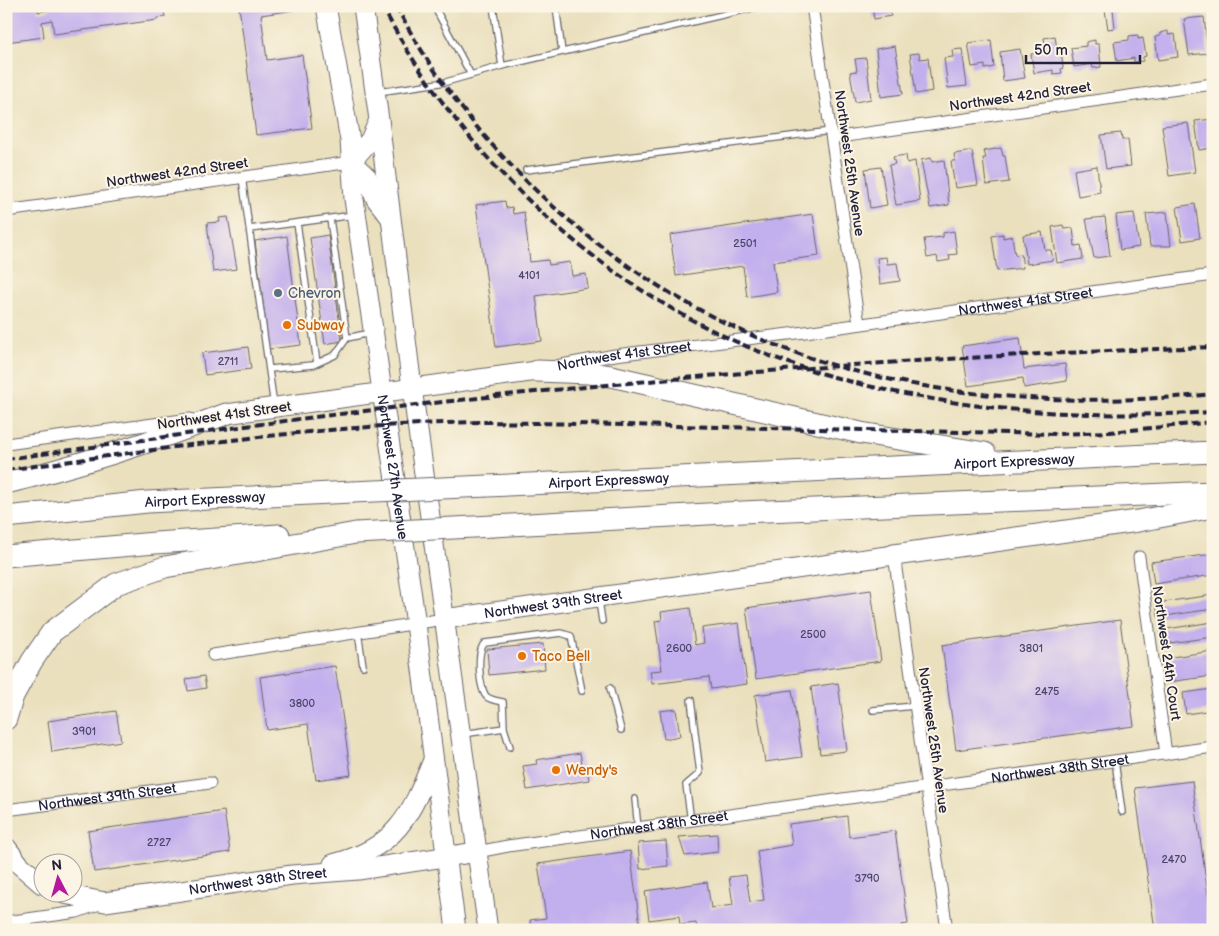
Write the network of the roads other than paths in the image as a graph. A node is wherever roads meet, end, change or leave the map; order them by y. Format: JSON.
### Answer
{"nodes":[{"id":1,"x":326,"y":6,"type":"edge"},
{"id":2,"x":363,"y":6,"type":"edge"},
{"id":3,"x":434,"y":6,"type":"edge"},
{"id":4,"x":493,"y":6,"type":"edge"},
{"id":5,"x":556,"y":6,"type":"edge"},
{"id":6,"x":761,"y":6,"type":"edge"},
{"id":7,"x":812,"y":6,"type":"edge"},
{"id":8,"x":562,"y":52,"type":"junction"},
{"id":9,"x":502,"y":66,"type":"junction"},
{"id":10,"x":471,"y":75,"type":"junction"},
{"id":11,"x":1213,"y":84,"type":"edge"},
{"id":12,"x":376,"y":92,"type":"junction"},
{"id":13,"x":379,"y":120,"type":"junction"},
{"id":14,"x":831,"y":134,"type":"junction"},
{"id":15,"x":351,"y":162,"type":"junction"},
{"id":16,"x":526,"y":170,"type":"dead end"},
{"id":17,"x":242,"y":177,"type":"junction"},
{"id":18,"x":6,"y":211,"type":"edge"},
{"id":19,"x":356,"y":215,"type":"junction"},
{"id":20,"x":391,"y":218,"type":"junction"},
{"id":21,"x":330,"y":219,"type":"junction"},
{"id":22,"x":297,"y":223,"type":"junction"},
{"id":23,"x":250,"y":229,"type":"junction"},
{"id":24,"x":1213,"y":275,"type":"edge"},
{"id":25,"x":859,"y":324,"type":"junction"},
{"id":26,"x":374,"y":332,"type":"junction"},
{"id":27,"x":347,"y":338,"type":"junction"},
{"id":28,"x":317,"y":363,"type":"junction"},
{"id":29,"x":270,"y":369,"type":"junction"},
{"id":30,"x":537,"y":371,"type":"junction"},
{"id":31,"x":412,"y":388,"type":"junction"},
{"id":32,"x":383,"y":393,"type":"junction"},
{"id":33,"x":274,"y":408,"type":"junction"},
{"id":34,"x":226,"y":414,"type":"junction"},
{"id":35,"x":6,"y":444,"type":"edge"},
{"id":36,"x":1213,"y":452,"type":"edge"},
{"id":37,"x":1029,"y":460,"type":"junction"},
{"id":38,"x":6,"y":483,"type":"edge"},
{"id":39,"x":1213,"y":492,"type":"edge"},
{"id":40,"x":1213,"y":507,"type":"edge"},
{"id":41,"x":6,"y":517,"type":"edge"},
{"id":42,"x":356,"y":533,"type":"junction"},
{"id":43,"x":894,"y":555,"type":"junction"},
{"id":44,"x":6,"y":556,"type":"edge"},
{"id":45,"x":1139,"y":557,"type":"dead end"},
{"id":46,"x":598,"y":598,"type":"junction"},
{"id":47,"x":444,"y":620,"type":"junction"},
{"id":48,"x":602,"y":621,"type":"dead end"},
{"id":49,"x":416,"y":624,"type":"junction"},
{"id":50,"x":358,"y":632,"type":"junction"},
{"id":51,"x":213,"y":655,"type":"dead end"},
{"id":52,"x":363,"y":666,"type":"dead end"},
{"id":53,"x":610,"y":688,"type":"dead end"},
{"id":54,"x":582,"y":691,"type":"dead end"},
{"id":55,"x":691,"y":700,"type":"dead end"},
{"id":56,"x":914,"y":706,"type":"junction"},
{"id":57,"x":873,"y":710,"type":"dead end"},
{"id":58,"x":6,"y":719,"type":"edge"},
{"id":59,"x":504,"y":728,"type":"junction"},
{"id":60,"x":621,"y":730,"type":"dead end"},
{"id":61,"x":460,"y":734,"type":"junction"},
{"id":62,"x":510,"y":747,"type":"dead end"},
{"id":63,"x":1213,"y":747,"type":"edge"},
{"id":64,"x":1166,"y":754,"type":"junction"},
{"id":65,"x":433,"y":759,"type":"junction"},
{"id":66,"x":1115,"y":761,"type":"junction"},
{"id":67,"x":210,"y":783,"type":"dead end"},
{"id":68,"x":925,"y":788,"type":"junction"},
{"id":69,"x":634,"y":799,"type":"dead end"},
{"id":70,"x":6,"y":810,"type":"edge"},
{"id":71,"x":1122,"y":812,"type":"dead end"},
{"id":72,"x":691,"y":821,"type":"junction"},
{"id":73,"x":638,"y":828,"type":"junction"},
{"id":74,"x":6,"y":847,"type":"edge"},
{"id":75,"x":477,"y":852,"type":"junction"},
{"id":76,"x":446,"y":858,"type":"junction"},
{"id":77,"x":32,"y":875,"type":"edge"},
{"id":78,"x":292,"y":876,"type":"junction"},
{"id":79,"x":82,"y":897,"type":"edge"},
{"id":80,"x":106,"y":902,"type":"junction"},
{"id":81,"x":6,"y":922,"type":"edge"},
{"id":82,"x":453,"y":929,"type":"edge"},
{"id":83,"x":488,"y":930,"type":"edge"},
{"id":84,"x":947,"y":930,"type":"edge"}],
"edges":[{"from":1,"to":15,"type":"main road","name":"Northwest 27th Avenue"},
{"from":2,"to":12,"type":"main road","name":"Northwest 27th Avenue"},
{"from":3,"to":10,"type":"lane"},
{"from":4,"to":9,"type":"lane"},
{"from":5,"to":8,"type":"lane"},
{"from":6,"to":8,"type":"lane"},
{"from":7,"to":14,"type":"street","name":"Northwest 25th Avenue"},
{"from":8,"to":9,"type":"lane"},
{"from":9,"to":10,"type":"lane"},
{"from":10,"to":12,"type":"lane"},
{"from":11,"to":14,"type":"street","name":"Northwest 42nd Street"},
{"from":12,"to":13,"type":"main road","name":"Northwest 27th Avenue"},
{"from":13,"to":15,"type":"main road"},
{"from":13,"to":20,"type":"main road","name":"Northwest 27th Avenue"},
{"from":14,"to":16,"type":"lane"},
{"from":14,"to":25,"type":"street","name":"Northwest 25th Avenue"},
{"from":15,"to":17,"type":"street","name":"Northwest 42nd Street"},
{"from":15,"to":19,"type":"main road","name":"Northwest 27th Avenue"},
{"from":15,"to":20,"type":"main road"},
{"from":17,"to":18,"type":"street","name":"Northwest 42nd Street"},
{"from":17,"to":23,"type":"lane"},
{"from":19,"to":21,"type":"lane"},
{"from":19,"to":26,"type":"main road","name":"Northwest 27th Avenue"},
{"from":20,"to":31,"type":"main road","name":"Northwest 27th Avenue"},
{"from":21,"to":22,"type":"lane"},
{"from":21,"to":27,"type":"lane"},
{"from":22,"to":23,"type":"lane"},
{"from":22,"to":28,"type":"lane"},
{"from":23,"to":29,"type":"lane"},
{"from":24,"to":25,"type":"street","name":"Northwest 41st Street"},
{"from":25,"to":30,"type":"street","name":"Northwest 41st Street"},
{"from":26,"to":27,"type":"lane"},
{"from":26,"to":32,"type":"main road","name":"Northwest 27th Avenue"},
{"from":27,"to":28,"type":"lane"},
{"from":28,"to":29,"type":"lane"},
{"from":29,"to":33,"type":"lane"},
{"from":30,"to":31,"type":"main road","name":"Northwest 41st Street"},
{"from":30,"to":37,"type":"highway"},
{"from":31,"to":32,"type":"main road","name":"Northwest 41st Street"},
{"from":31,"to":47,"type":"main road","name":"Northwest 27th Avenue"},
{"from":32,"to":33,"type":"main road","name":"Northwest 41st Street"},
{"from":32,"to":49,"type":"main road","name":"Northwest 27th Avenue"},
{"from":33,"to":34,"type":"main road","name":"Northwest 41st Street"},
{"from":34,"to":35,"type":"street","name":"Northwest 41st Street"},
{"from":34,"to":38,"type":"highway"},
{"from":36,"to":37,"type":"highway","name":"Airport Expressway"},
{"from":37,"to":41,"type":"highway","name":"Airport Expressway","bridge":true},
{"from":39,"to":42,"type":"highway","bridge":true},
{"from":40,"to":43,"type":"highway"},
{"from":42,"to":44,"type":"highway"},
{"from":42,"to":58,"type":"highway"},
{"from":43,"to":46,"type":"main road","name":"Northwest 39th Street"},
{"from":43,"to":56,"type":"street","name":"Northwest 25th Avenue"},
{"from":45,"to":64,"type":"street","name":"Northwest 24th Court"},
{"from":46,"to":47,"type":"main road","name":"Northwest 39th Street"},
{"from":46,"to":48,"type":"lane"},
{"from":47,"to":49,"type":"street","name":"Northwest 39th Street"},
{"from":47,"to":61,"type":"main road","name":"Northwest 27th Avenue"},
{"from":49,"to":50,"type":"street","name":"Northwest 39th Street"},
{"from":49,"to":65,"type":"main road","name":"Northwest 27th Avenue"},
{"from":50,"to":51,"type":"street","name":"Northwest 39th Street"},
{"from":50,"to":52,"type":"lane"},
{"from":53,"to":60,"type":"lane"},
{"from":54,"to":59,"type":"lane"},
{"from":55,"to":72,"type":"lane"},
{"from":56,"to":57,"type":"lane"},
{"from":56,"to":68,"type":"street","name":"Northwest 25th Avenue"},
{"from":59,"to":61,"type":"lane"},
{"from":59,"to":62,"type":"lane"},
{"from":61,"to":75,"type":"main road","name":"Northwest 27th Avenue"},
{"from":63,"to":64,"type":"street","name":"Northwest 38th Street"},
{"from":64,"to":66,"type":"street","name":"Northwest 38th Street"},
{"from":65,"to":76,"type":"main road","name":"Northwest 27th Avenue"},
{"from":65,"to":78,"type":"main road"},
{"from":66,"to":68,"type":"street","name":"Northwest 38th Street"},
{"from":66,"to":71,"type":"lane"},
{"from":67,"to":70,"type":"street","name":"Northwest 39th Street"},
{"from":68,"to":72,"type":"street","name":"Northwest 38th Street"},
{"from":68,"to":84,"type":"street","name":"Northwest 25th Avenue"},
{"from":69,"to":73,"type":"lane"},
{"from":72,"to":73,"type":"street","name":"Northwest 38th Street"},
{"from":73,"to":75,"type":"street","name":"Northwest 38th Street"},
{"from":74,"to":77,"type":"main road"},
{"from":75,"to":76,"type":"main road","name":"Northwest 38th Street"},
{"from":75,"to":83,"type":"main road","name":"Northwest 27th Avenue"},
{"from":76,"to":78,"type":"main road","name":"Northwest 38th Street"},
{"from":76,"to":82,"type":"main road","name":"Northwest 27th Avenue"},
{"from":78,"to":80,"type":"main road","name":"Northwest 38th Street"},
{"from":79,"to":80,"type":"main road","name":"Northwest 38th Street"},
{"from":80,"to":81,"type":"street","name":"Northwest 38th Street"}]}
